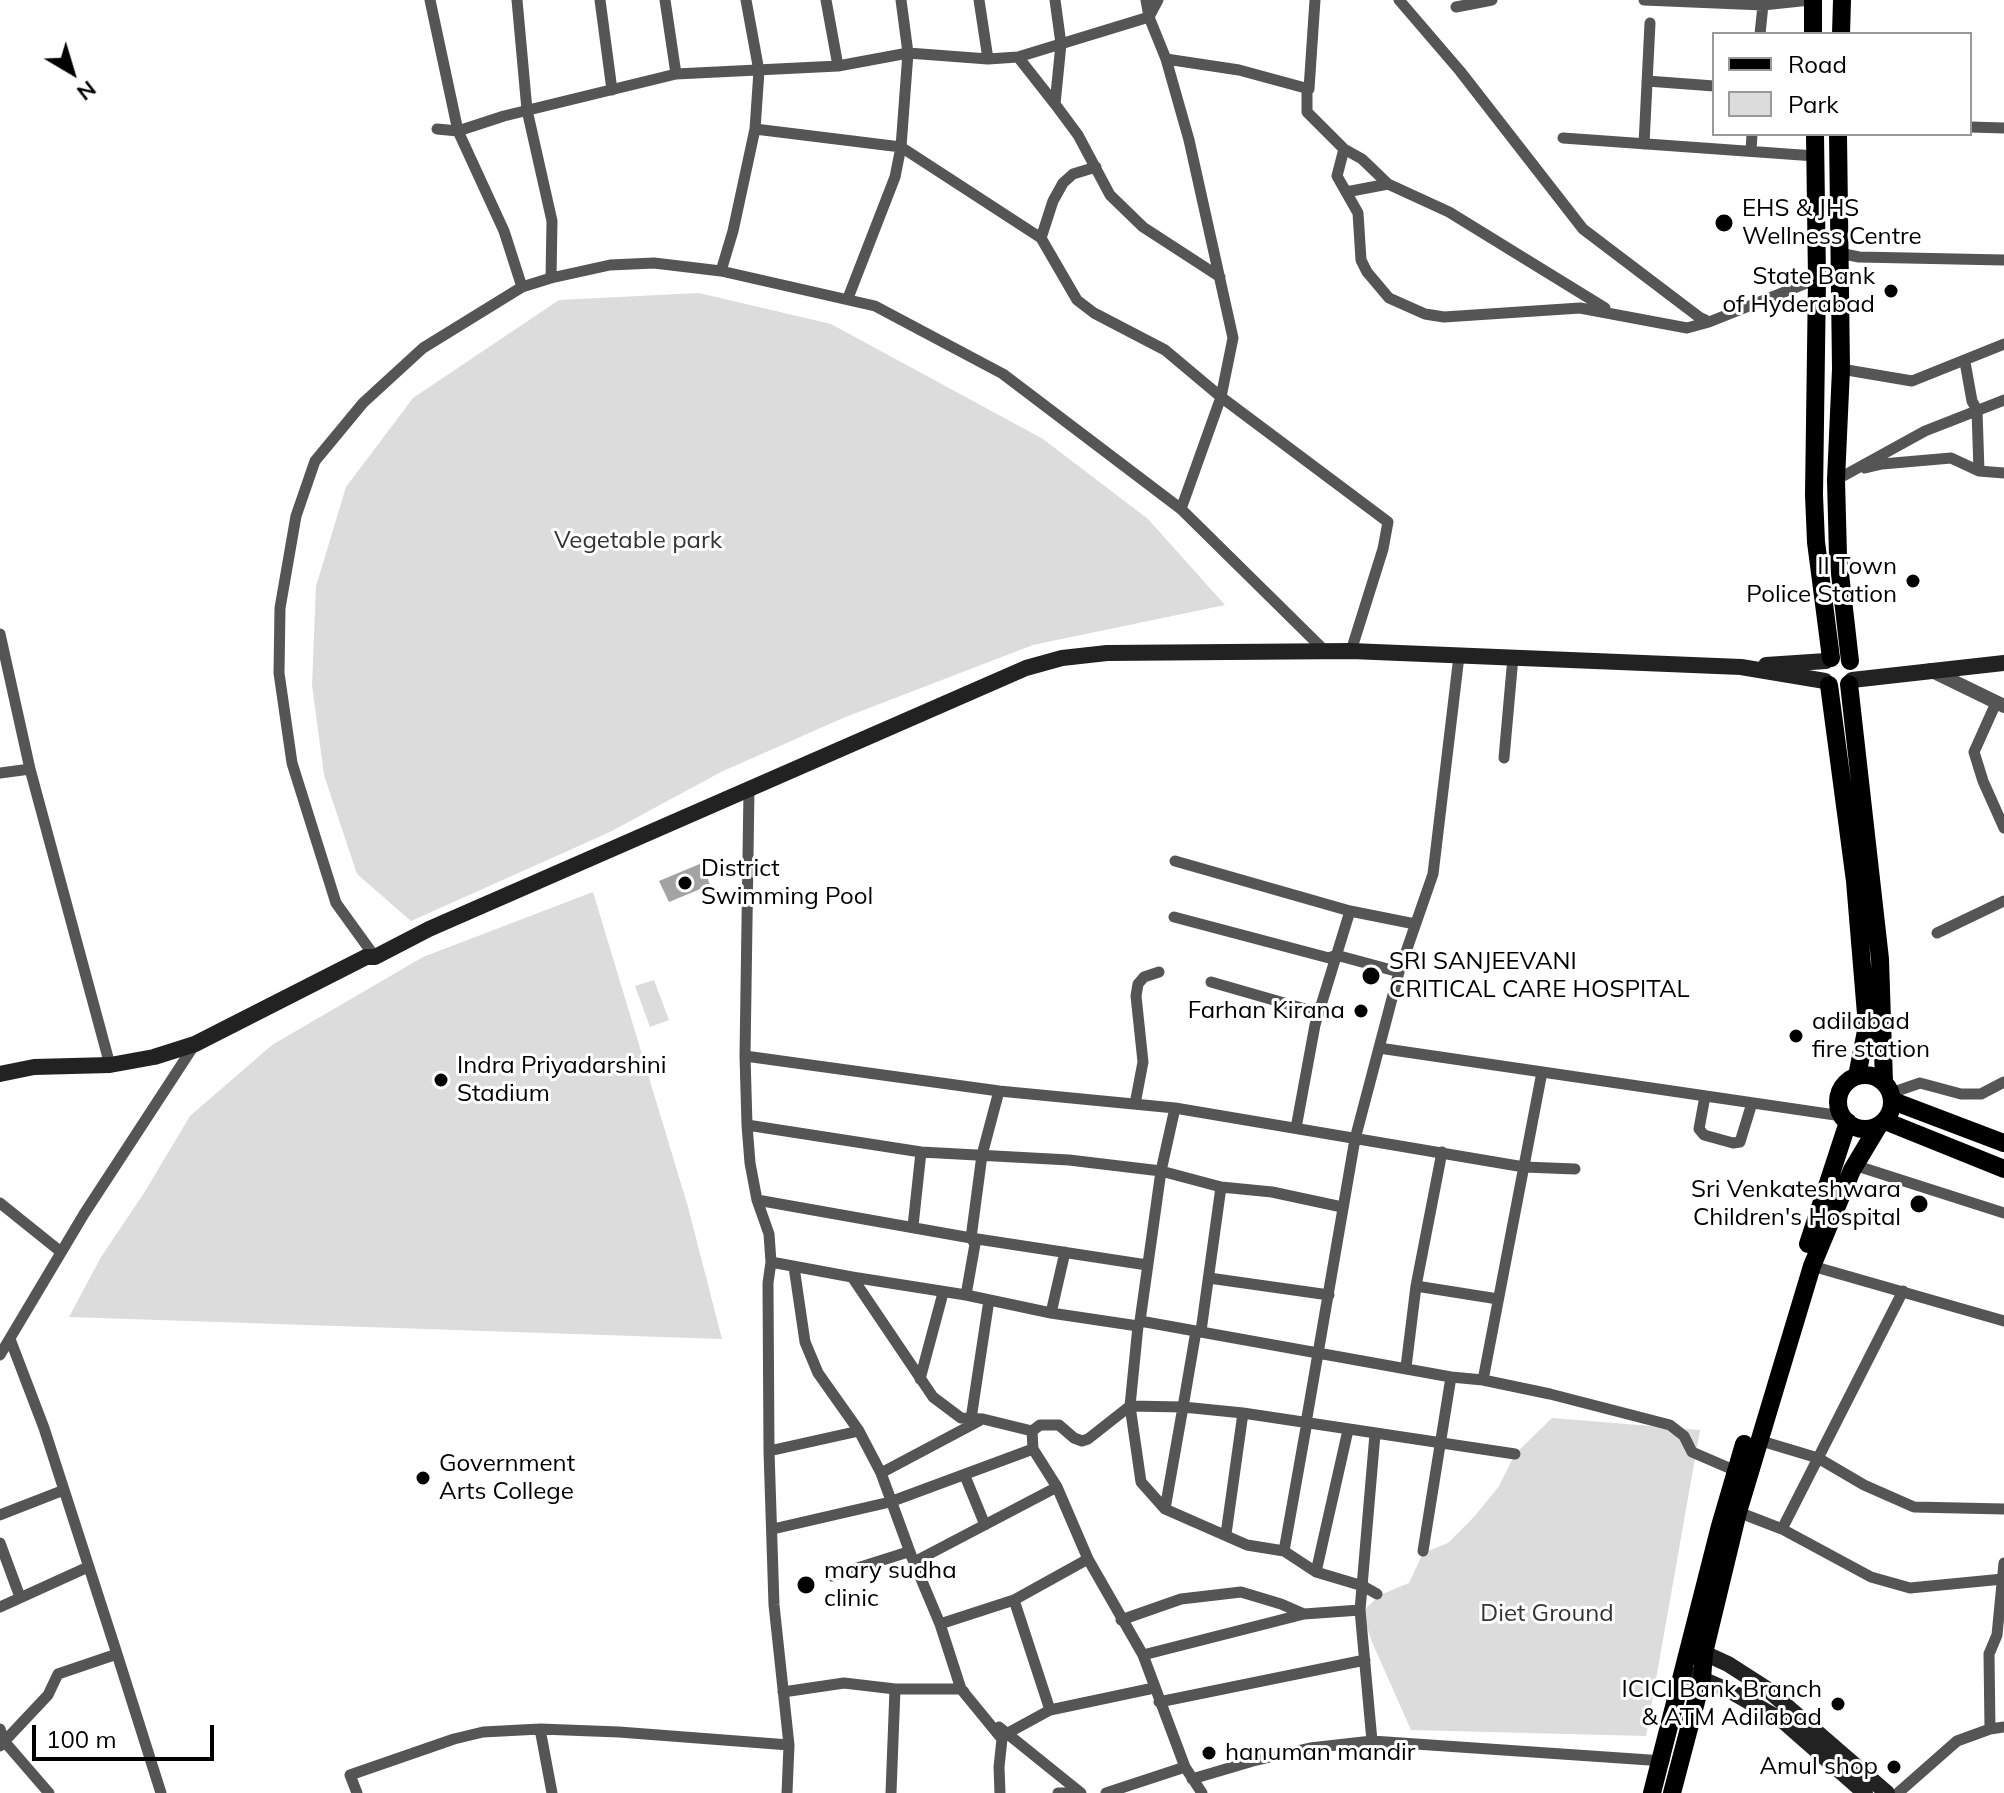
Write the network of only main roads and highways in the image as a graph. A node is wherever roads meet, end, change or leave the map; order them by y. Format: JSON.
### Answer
{"nodes":[{"id":1,"x":1812,"y":0,"type":"edge"},
{"id":2,"x":1842,"y":0,"type":"edge"},
{"id":3,"x":1813,"y":32,"type":"edge"},
{"id":4,"x":1841,"y":32,"type":"edge"},
{"id":5,"x":1815,"y":136,"type":"edge"},
{"id":6,"x":1838,"y":136,"type":"edge"},
{"id":7,"x":1828,"y":659,"type":"junction"},
{"id":8,"x":2004,"y":663,"type":"edge"},
{"id":9,"x":1741,"y":667,"type":"junction"},
{"id":10,"x":1851,"y":672,"type":"junction"},
{"id":11,"x":1827,"y":683,"type":"junction"},
{"id":12,"x":0,"y":1074,"type":"edge"},
{"id":13,"x":1857,"y":1076,"type":"junction"},
{"id":14,"x":1889,"y":1092,"type":"junction"},
{"id":15,"x":1845,"y":1119,"type":"junction"},
{"id":16,"x":1882,"y":1123,"type":"junction"},
{"id":17,"x":2004,"y":1143,"type":"edge"},
{"id":18,"x":2004,"y":1169,"type":"edge"},
{"id":19,"x":1696,"y":1652,"type":"junction"},
{"id":20,"x":1683,"y":1672,"type":"junction"},
{"id":21,"x":1702,"y":1679,"type":"junction"},
{"id":22,"x":1652,"y":1793,"type":"edge"},
{"id":23,"x":1672,"y":1793,"type":"edge"},
{"id":24,"x":1865,"y":1793,"type":"edge"},
{"id":25,"x":1887,"y":1793,"type":"edge"}],
"edges":[{"from":1,"to":3,"type":"main road"},
{"from":2,"to":4,"type":"main road"},
{"from":5,"to":7,"type":"main road"},
{"from":6,"to":10,"type":"main road"},
{"from":7,"to":9,"type":"main road"},
{"from":7,"to":10,"type":"main road"},
{"from":7,"to":11,"type":"main road"},
{"from":8,"to":10,"type":"main road"},
{"from":9,"to":11,"type":"main road"},
{"from":9,"to":12,"type":"main road"},
{"from":10,"to":11,"type":"main road"},
{"from":10,"to":14,"type":"main road"},
{"from":11,"to":13,"type":"main road"},
{"from":13,"to":14,"type":"main road"},
{"from":13,"to":15,"type":"main road"},
{"from":14,"to":16,"type":"main road"},
{"from":14,"to":17,"type":"main road"},
{"from":15,"to":16,"type":"main road"},
{"from":15,"to":19,"type":"main road"},
{"from":16,"to":18,"type":"main road"},
{"from":16,"to":19,"type":"main road"},
{"from":19,"to":20,"type":"main road"},
{"from":19,"to":21,"type":"main road"},
{"from":19,"to":25,"type":"main road"},
{"from":20,"to":21,"type":"main road"},
{"from":20,"to":22,"type":"main road"},
{"from":21,"to":23,"type":"main road"},
{"from":21,"to":24,"type":"main road"}]}
